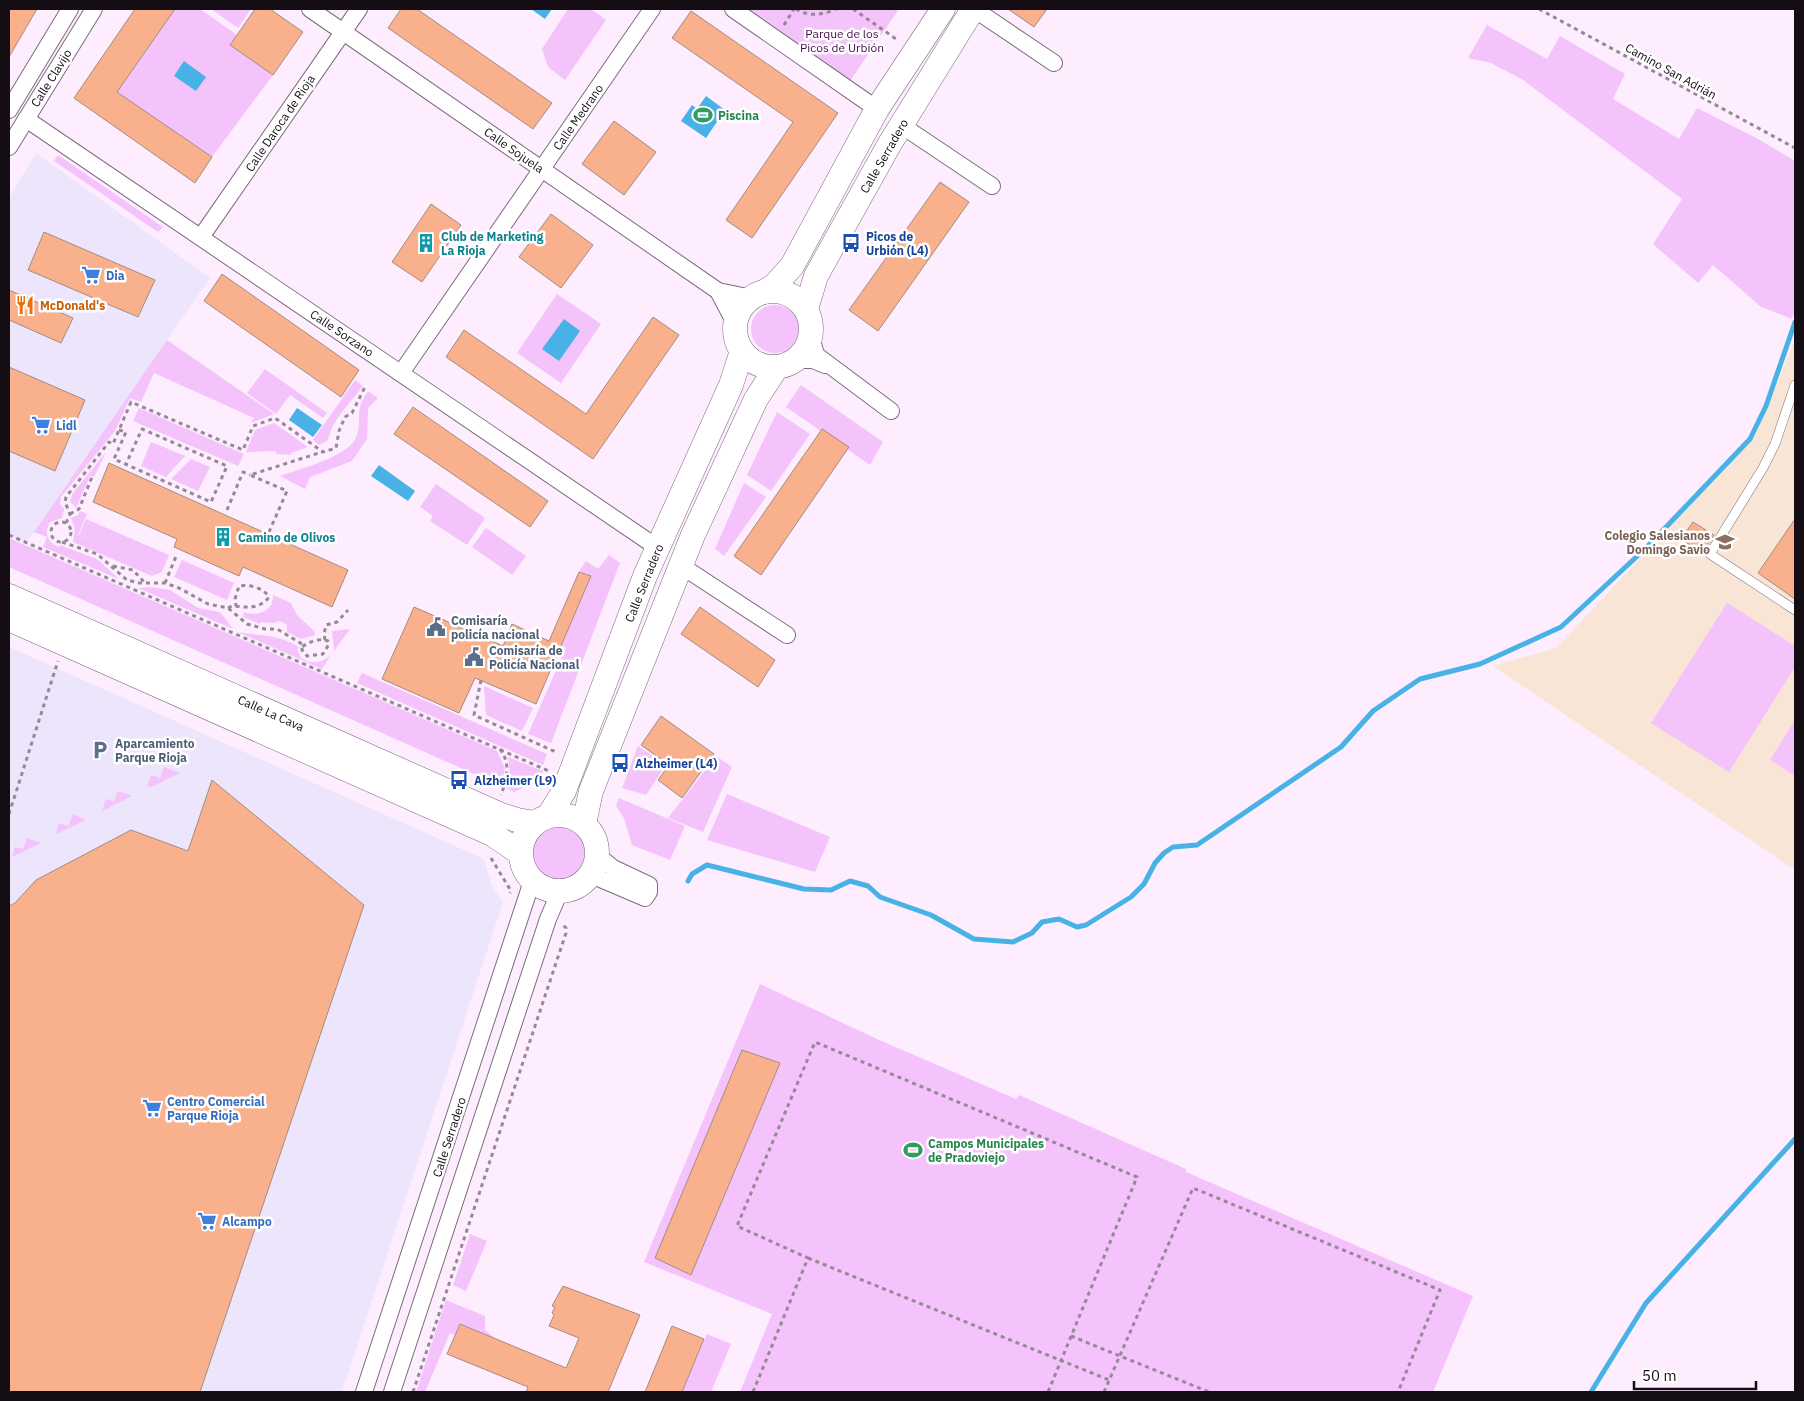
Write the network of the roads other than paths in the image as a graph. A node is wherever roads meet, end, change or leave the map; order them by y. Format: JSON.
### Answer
{"nodes":[{"id":1,"x":70,"y":9,"type":"edge"},
{"id":2,"x":94,"y":9,"type":"edge"},
{"id":3,"x":310,"y":9,"type":"edge"},
{"id":4,"x":359,"y":9,"type":"edge"},
{"id":5,"x":652,"y":9,"type":"edge"},
{"id":6,"x":734,"y":9,"type":"edge"},
{"id":7,"x":943,"y":9,"type":"edge"},
{"id":8,"x":974,"y":9,"type":"edge"},
{"id":9,"x":343,"y":32,"type":"junction"},
{"id":10,"x":1054,"y":63,"type":"dead end"},
{"id":11,"x":11,"y":102,"type":"edge"},
{"id":12,"x":877,"y":109,"type":"junction"},
{"id":13,"x":26,"y":119,"type":"junction"},
{"id":14,"x":901,"y":125,"type":"junction"},
{"id":15,"x":9,"y":147,"type":"edge"},
{"id":16,"x":542,"y":169,"type":"junction"},
{"id":17,"x":992,"y":186,"type":"dead end"},
{"id":18,"x":201,"y":237,"type":"junction"},
{"id":19,"x":718,"y":290,"type":"junction"},
{"id":20,"x":758,"y":295,"type":"junction"},
{"id":21,"x":806,"y":309,"type":"junction"},
{"id":22,"x":736,"y":325,"type":"junction"},
{"id":23,"x":811,"y":336,"type":"junction"},
{"id":24,"x":742,"y":351,"type":"junction"},
{"id":25,"x":786,"y":364,"type":"junction"},
{"id":26,"x":836,"y":371,"type":"junction"},
{"id":27,"x":401,"y":373,"type":"junction"},
{"id":28,"x":1795,"y":385,"type":"edge"},
{"id":29,"x":891,"y":411,"type":"dead end"},
{"id":30,"x":658,"y":548,"type":"junction"},
{"id":31,"x":680,"y":566,"type":"junction"},
{"id":32,"x":9,"y":596,"type":"edge"},
{"id":33,"x":1795,"y":610,"type":"edge"},
{"id":34,"x":9,"y":619,"type":"edge"},
{"id":35,"x":787,"y":635,"type":"dead end"},
{"id":36,"x":542,"y":819,"type":"junction"},
{"id":37,"x":584,"y":824,"type":"junction"},
{"id":38,"x":520,"y":853,"type":"junction"},
{"id":39,"x":597,"y":855,"type":"junction"},
{"id":40,"x":588,"y":878,"type":"junction"},
{"id":41,"x":532,"y":881,"type":"junction"},
{"id":42,"x":560,"y":892,"type":"junction"},
{"id":43,"x":364,"y":1392,"type":"edge"},
{"id":44,"x":392,"y":1392,"type":"edge"}],
"edges":[{"from":1,"to":11,"type":"street","name":"Calle Clavijo"},
{"from":2,"to":13,"type":"street","name":"Calle Clavijo"},
{"from":3,"to":9,"type":"street","name":"Calle Sojuela"},
{"from":4,"to":9,"type":"street","name":"Calle Daroca de Rioja"},
{"from":5,"to":16,"type":"street","name":"Calle Medrano"},
{"from":6,"to":12,"type":"street"},
{"from":7,"to":12,"type":"main road"},
{"from":8,"to":10,"type":"street"},
{"from":8,"to":14,"type":"main road","name":"Calle Serradero"},
{"from":9,"to":16,"type":"street","name":"Calle Sojuela"},
{"from":9,"to":18,"type":"street","name":"Calle Daroca de Rioja"},
{"from":12,"to":20,"type":"main road"},
{"from":13,"to":15,"type":"street","name":"Calle Clavijo"},
{"from":13,"to":18,"type":"street","name":"Calle Sorzano"},
{"from":14,"to":17,"type":"street"},
{"from":14,"to":21,"type":"main road","name":"Calle Serradero"},
{"from":16,"to":19,"type":"street","name":"Calle Sojuela"},
{"from":16,"to":27,"type":"street","name":"Calle Medrano"},
{"from":18,"to":27,"type":"street","name":"Calle Sorzano"},
{"from":19,"to":20,"type":"street","name":"Calle Sojuela"},
{"from":19,"to":22,"type":"street","name":"Calle Sojuela"},
{"from":20,"to":21,"type":"main road"},
{"from":20,"to":22,"type":"main road"},
{"from":21,"to":23,"type":"main road"},
{"from":22,"to":24,"type":"main road"},
{"from":23,"to":25,"type":"main road"},
{"from":23,"to":26,"type":"street"},
{"from":24,"to":25,"type":"main road"},
{"from":24,"to":30,"type":"main road","name":"Calle Serradero"},
{"from":25,"to":26,"type":"street"},
{"from":25,"to":31,"type":"main road"},
{"from":26,"to":29,"type":"street"},
{"from":27,"to":30,"type":"street","name":"Calle Sorzano"},
{"from":28,"to":33,"type":"lane"},
{"from":30,"to":36,"type":"main road","name":"Calle Serradero"},
{"from":31,"to":35,"type":"street"},
{"from":31,"to":37,"type":"main road"},
{"from":32,"to":36,"type":"main road","name":"Calle La Cava"},
{"from":34,"to":38,"type":"main road","name":"Calle La Cava"},
{"from":36,"to":37,"type":"main road"},
{"from":36,"to":38,"type":"main road"},
{"from":37,"to":39,"type":"main road"},
{"from":38,"to":41,"type":"main road"},
{"from":39,"to":40,"type":"main road"},
{"from":39,"to":40,"type":"street"},
{"from":40,"to":42,"type":"main road"},
{"from":41,"to":42,"type":"main road"},
{"from":41,"to":43,"type":"street","name":"Calle Serradero"},
{"from":42,"to":44,"type":"street"}]}
